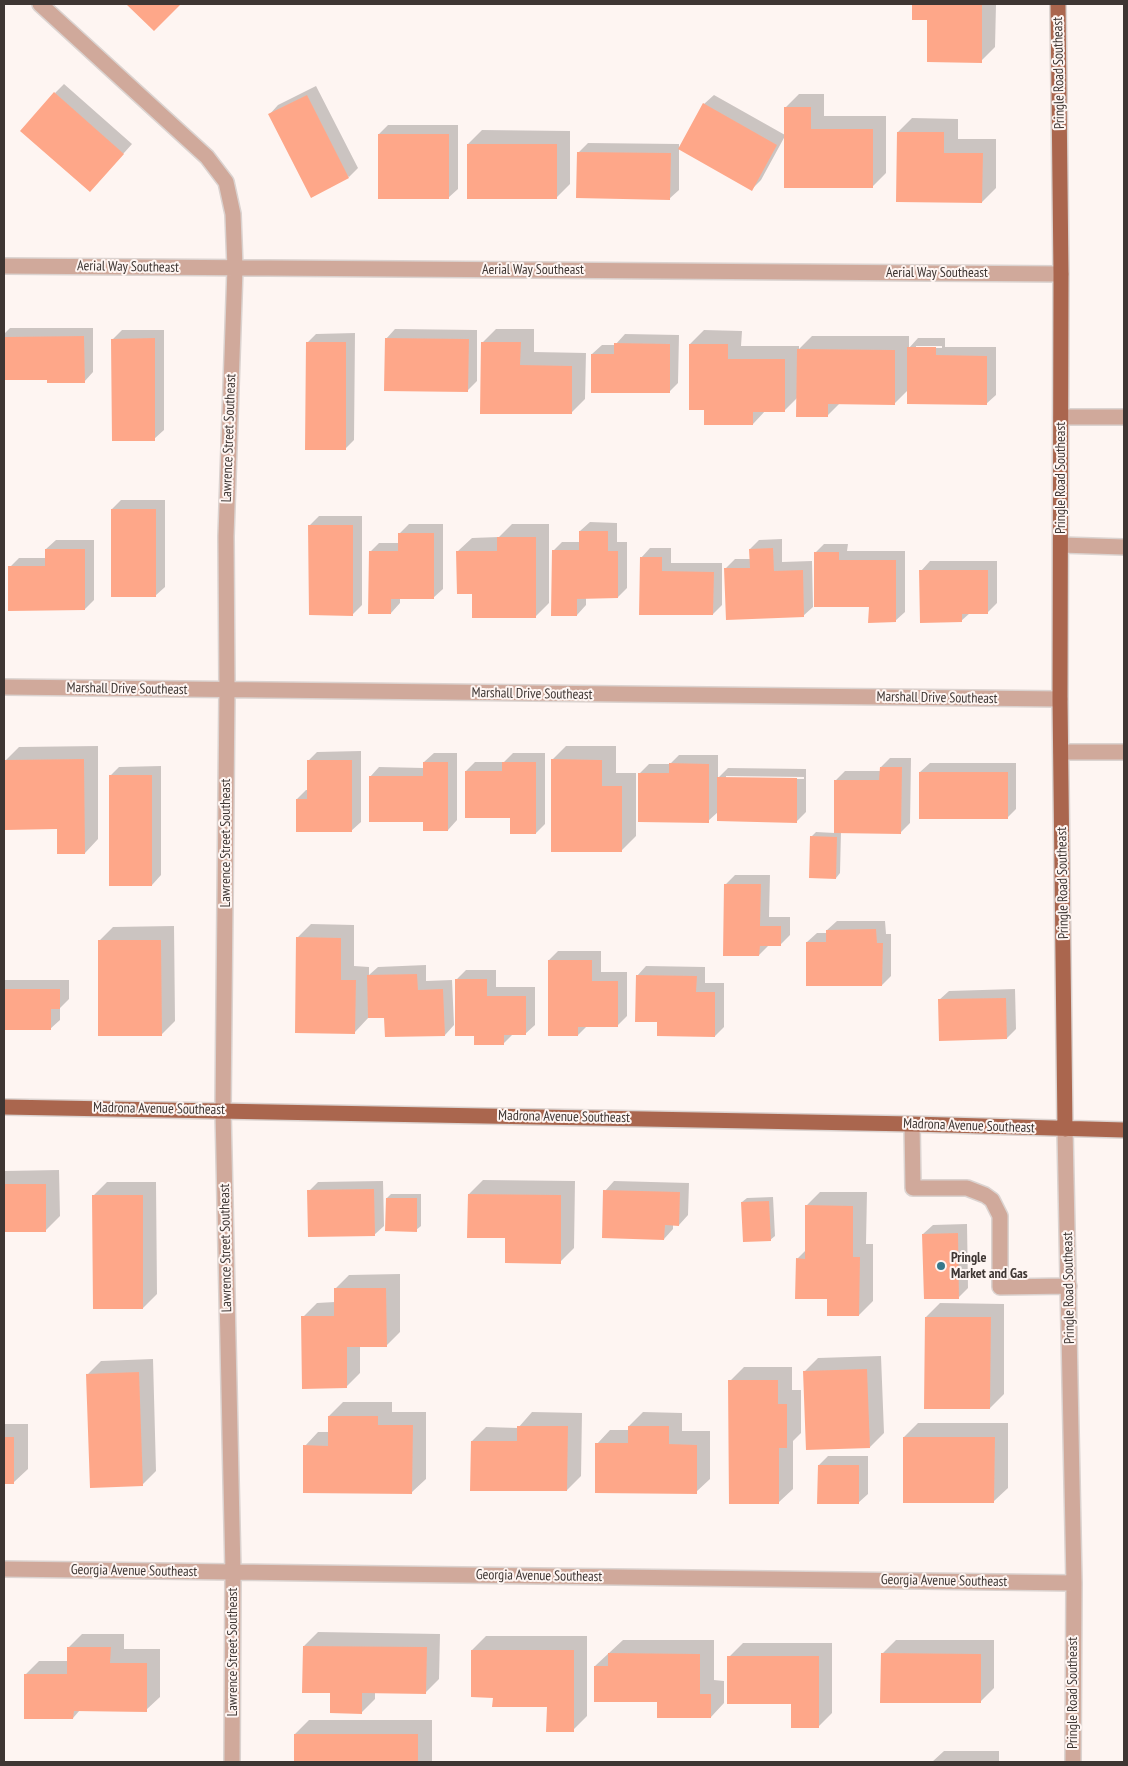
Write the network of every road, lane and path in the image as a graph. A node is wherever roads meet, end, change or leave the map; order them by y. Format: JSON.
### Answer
{"nodes":[{"id":1,"x":40,"y":4,"type":"edge"},
{"id":2,"x":1058,"y":4,"type":"edge"},
{"id":3,"x":4,"y":266,"type":"edge"},
{"id":4,"x":235,"y":268,"type":"junction"},
{"id":5,"x":1061,"y":274,"type":"junction"},
{"id":6,"x":1124,"y":416,"type":"edge"},
{"id":7,"x":1061,"y":417,"type":"junction"},
{"id":8,"x":1061,"y":545,"type":"junction"},
{"id":9,"x":1124,"y":547,"type":"edge"},
{"id":10,"x":4,"y":687,"type":"edge"},
{"id":11,"x":227,"y":690,"type":"junction"},
{"id":12,"x":1060,"y":699,"type":"junction"},
{"id":13,"x":1061,"y":752,"type":"junction"},
{"id":14,"x":1124,"y":752,"type":"edge"},
{"id":15,"x":4,"y":1106,"type":"edge"},
{"id":16,"x":223,"y":1110,"type":"junction"},
{"id":17,"x":912,"y":1124,"type":"junction"},
{"id":18,"x":1065,"y":1129,"type":"junction"},
{"id":19,"x":1124,"y":1130,"type":"edge"},
{"id":20,"x":1069,"y":1286,"type":"junction"},
{"id":21,"x":4,"y":1569,"type":"edge"},
{"id":22,"x":233,"y":1572,"type":"junction"},
{"id":23,"x":1074,"y":1583,"type":"junction"},
{"id":24,"x":232,"y":1762,"type":"edge"},
{"id":25,"x":1072,"y":1762,"type":"edge"}],
"edges":[{"from":1,"to":4,"type":"street","name":"Lawrence Street Southeast"},
{"from":2,"to":5,"type":"main road","name":"Pringle Road Southeast"},
{"from":3,"to":4,"type":"street","name":"Aerial Way Southeast"},
{"from":4,"to":5,"type":"street","name":"Aerial Way Southeast"},
{"from":4,"to":11,"type":"street","name":"Lawrence Street Southeast"},
{"from":5,"to":7,"type":"main road","name":"Pringle Road Southeast"},
{"from":6,"to":7,"type":"street"},
{"from":7,"to":8,"type":"main road","name":"Pringle Road Southeast"},
{"from":8,"to":9,"type":"street"},
{"from":8,"to":12,"type":"main road","name":"Pringle Road Southeast"},
{"from":10,"to":11,"type":"street","name":"Marshall Drive Southeast"},
{"from":11,"to":12,"type":"street","name":"Marshall Drive Southeast"},
{"from":11,"to":16,"type":"street","name":"Lawrence Street Southeast"},
{"from":12,"to":13,"type":"main road","name":"Pringle Road Southeast"},
{"from":13,"to":14,"type":"street"},
{"from":13,"to":18,"type":"main road","name":"Pringle Road Southeast"},
{"from":15,"to":16,"type":"main road","name":"Madrona Avenue Southeast"},
{"from":16,"to":17,"type":"main road","name":"Madrona Avenue Southeast"},
{"from":16,"to":22,"type":"street","name":"Lawrence Street Southeast"},
{"from":17,"to":18,"type":"main road","name":"Madrona Avenue Southeast"},
{"from":17,"to":20,"type":"street"},
{"from":18,"to":19,"type":"main road","name":"Madrona Avenue Southeast"},
{"from":18,"to":20,"type":"street","name":"Pringle Road Southeast"},
{"from":20,"to":23,"type":"street","name":"Pringle Road Southeast"},
{"from":21,"to":22,"type":"street","name":"Georgia Avenue Southeast"},
{"from":22,"to":23,"type":"street","name":"Georgia Avenue Southeast"},
{"from":22,"to":24,"type":"street","name":"Lawrence Street Southeast"},
{"from":23,"to":25,"type":"street","name":"Pringle Road Southeast"}]}
